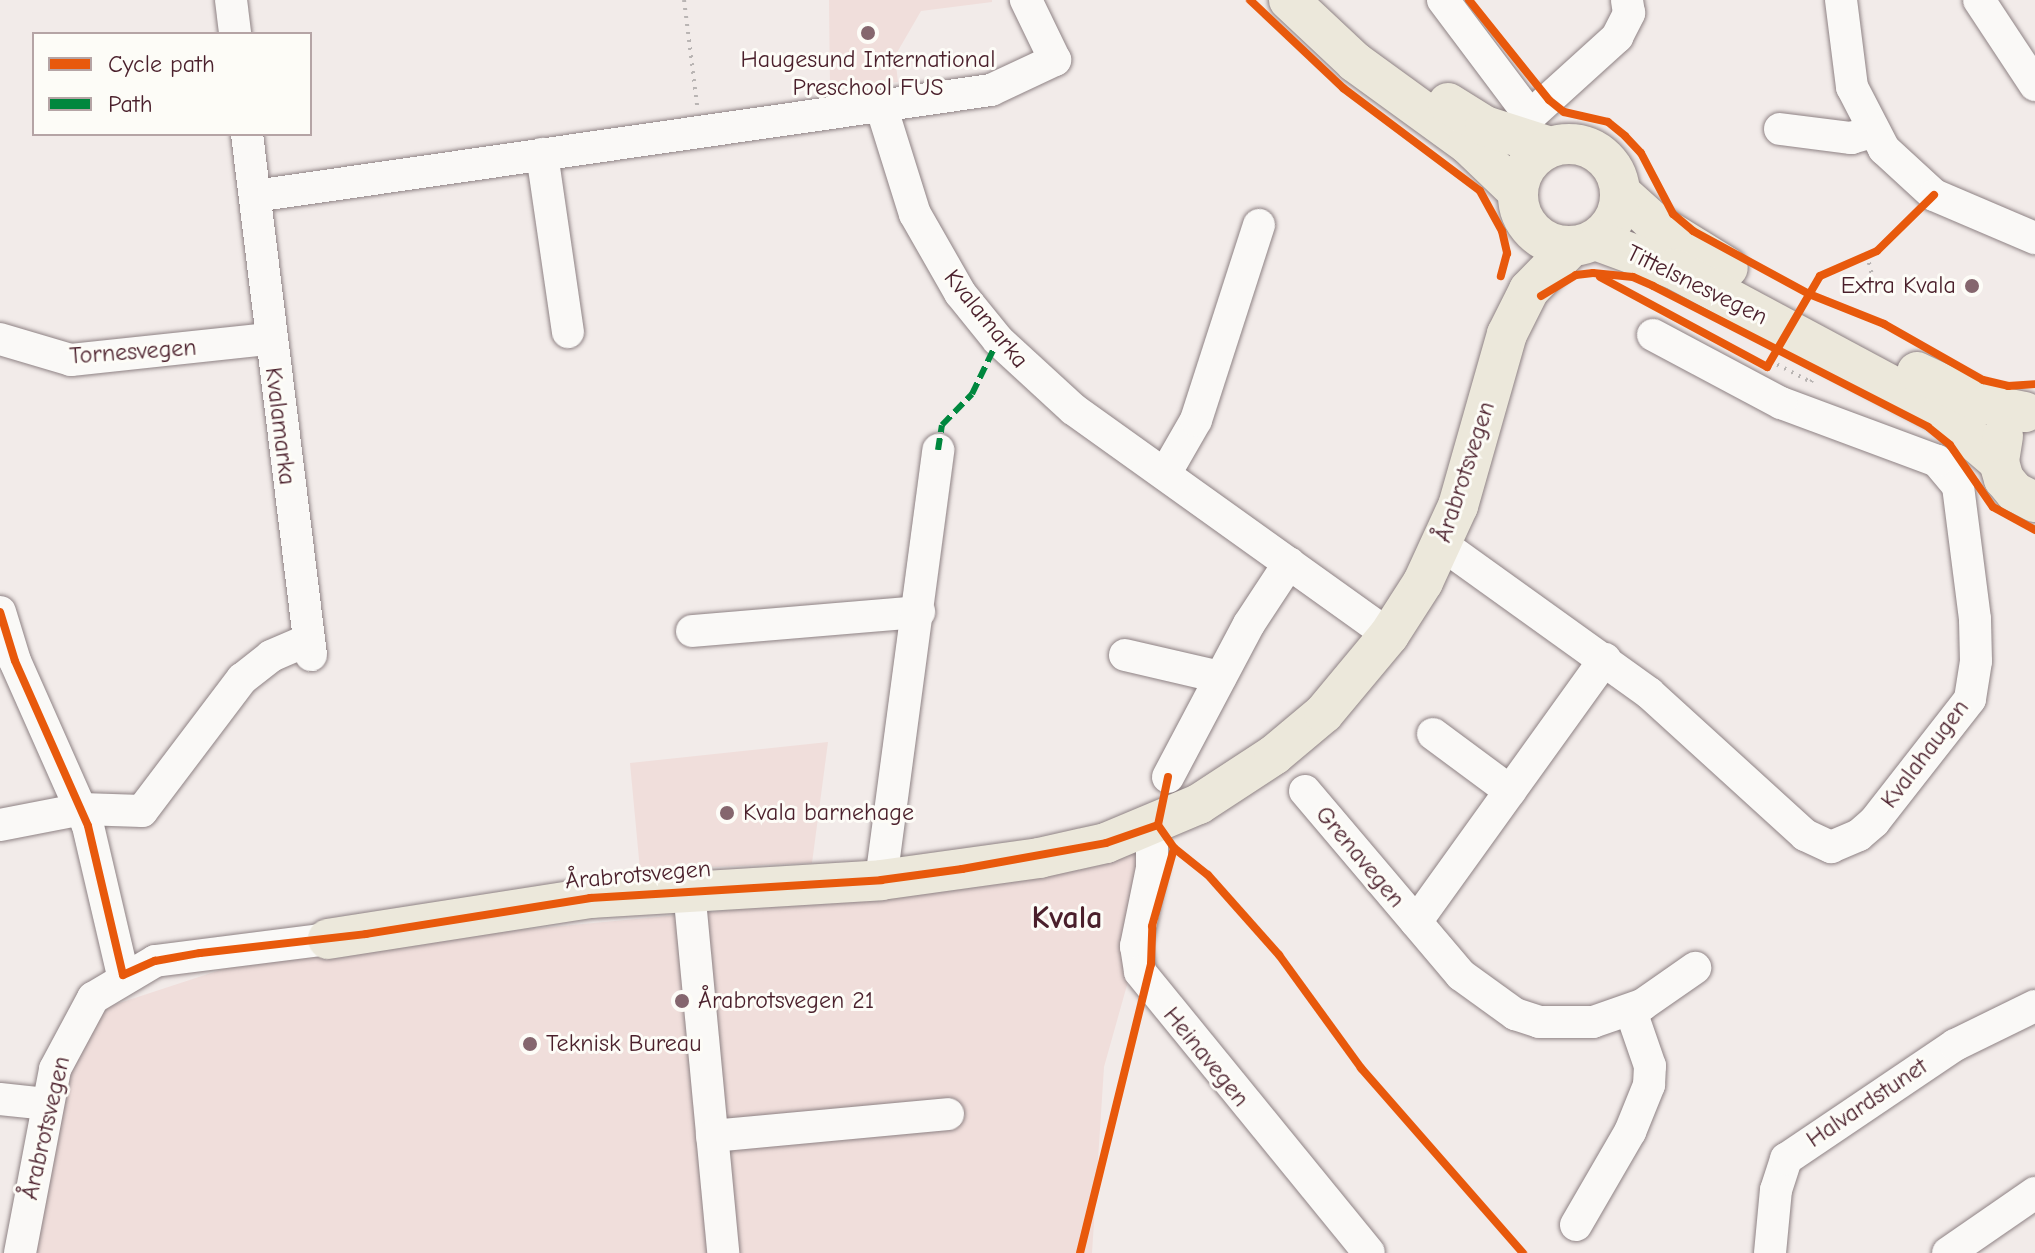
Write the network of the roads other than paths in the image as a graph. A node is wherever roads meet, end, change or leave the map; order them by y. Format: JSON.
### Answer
{"nodes":[{"id":1,"x":231,"y":0,"type":"edge"},
{"id":2,"x":1026,"y":0,"type":"edge"},
{"id":3,"x":1289,"y":0,"type":"edge"},
{"id":4,"x":1327,"y":0,"type":"edge"},
{"id":5,"x":1443,"y":0,"type":"edge"},
{"id":6,"x":1627,"y":0,"type":"edge"},
{"id":7,"x":1841,"y":0,"type":"edge"},
{"id":8,"x":1979,"y":0,"type":"edge"},
{"id":9,"x":235,"y":32,"type":"edge"},
{"id":10,"x":2035,"y":85,"type":"edge"},
{"id":11,"x":882,"y":109,"type":"junction"},
{"id":12,"x":1780,"y":129,"type":"dead end"},
{"id":13,"x":1540,"y":131,"type":"junction"},
{"id":14,"x":1872,"y":132,"type":"junction"},
{"id":15,"x":247,"y":136,"type":"edge"},
{"id":16,"x":542,"y":154,"type":"junction"},
{"id":17,"x":1621,"y":193,"type":"junction"},
{"id":18,"x":255,"y":196,"type":"junction"},
{"id":19,"x":1521,"y":207,"type":"junction"},
{"id":20,"x":1259,"y":225,"type":"dead end"},
{"id":21,"x":2035,"y":238,"type":"edge"},
{"id":22,"x":1583,"y":244,"type":"junction"},
{"id":23,"x":568,"y":332,"type":"dead end"},
{"id":24,"x":1507,"y":334,"type":"junction"},
{"id":25,"x":1653,"y":335,"type":"dead end"},
{"id":26,"x":0,"y":339,"type":"edge"},
{"id":27,"x":269,"y":339,"type":"junction"},
{"id":28,"x":2030,"y":410,"type":"edge"},
{"id":29,"x":938,"y":450,"type":"dead end"},
{"id":30,"x":1999,"y":462,"type":"junction"},
{"id":31,"x":1165,"y":474,"type":"junction"},
{"id":32,"x":2035,"y":502,"type":"edge"},
{"id":33,"x":1443,"y":545,"type":"junction"},
{"id":34,"x":1289,"y":563,"type":"junction"},
{"id":35,"x":0,"y":612,"type":"edge"},
{"id":36,"x":919,"y":612,"type":"junction"},
{"id":37,"x":692,"y":631,"type":"dead end"},
{"id":38,"x":1389,"y":635,"type":"junction"},
{"id":39,"x":1125,"y":655,"type":"dead end"},
{"id":40,"x":1605,"y":659,"type":"junction"},
{"id":41,"x":1220,"y":677,"type":"junction"},
{"id":42,"x":1433,"y":734,"type":"dead end"},
{"id":43,"x":1168,"y":777,"type":"dead end"},
{"id":44,"x":1305,"y":791,"type":"dead end"},
{"id":45,"x":1510,"y":791,"type":"junction"},
{"id":46,"x":82,"y":809,"type":"junction"},
{"id":47,"x":0,"y":825,"type":"edge"},
{"id":48,"x":1152,"y":827,"type":"junction"},
{"id":49,"x":881,"y":880,"type":"junction"},
{"id":50,"x":689,"y":890,"type":"junction"},
{"id":51,"x":1416,"y":922,"type":"junction"},
{"id":52,"x":328,"y":939,"type":"joint"},
{"id":53,"x":1695,"y":968,"type":"dead end"},
{"id":54,"x":123,"y":975,"type":"junction"},
{"id":55,"x":2035,"y":1006,"type":"edge"},
{"id":56,"x":1631,"y":1011,"type":"junction"},
{"id":57,"x":0,"y":1099,"type":"edge"},
{"id":58,"x":46,"y":1104,"type":"junction"},
{"id":59,"x":948,"y":1114,"type":"dead end"},
{"id":60,"x":712,"y":1136,"type":"junction"},
{"id":61,"x":2035,"y":1193,"type":"edge"},
{"id":62,"x":1576,"y":1225,"type":"dead end"},
{"id":63,"x":20,"y":1253,"type":"edge"},
{"id":64,"x":723,"y":1253,"type":"edge"},
{"id":65,"x":1369,"y":1253,"type":"edge"},
{"id":66,"x":1770,"y":1253,"type":"edge"},
{"id":67,"x":1948,"y":1253,"type":"edge"}],
"edges":[{"from":1,"to":9,"type":"street"},
{"from":2,"to":11,"type":"street"},
{"from":3,"to":19,"type":"main road"},
{"from":4,"to":13,"type":"main road"},
{"from":5,"to":13,"type":"street"},
{"from":6,"to":13,"type":"street"},
{"from":7,"to":14,"type":"street"},
{"from":8,"to":10,"type":"street"},
{"from":11,"to":16,"type":"street"},
{"from":11,"to":31,"type":"street","name":"Kvalamarka"},
{"from":12,"to":14,"type":"street"},
{"from":13,"to":17,"type":"main road"},
{"from":13,"to":19,"type":"main road"},
{"from":14,"to":21,"type":"street"},
{"from":15,"to":18,"type":"street","name":"Kvalamarka"},
{"from":16,"to":18,"type":"street"},
{"from":16,"to":23,"type":"street"},
{"from":17,"to":22,"type":"main road"},
{"from":17,"to":28,"type":"main road","name":"Tittelsnesvegen"},
{"from":18,"to":27,"type":"street","name":"Kvalamarka"},
{"from":19,"to":22,"type":"main road"},
{"from":19,"to":24,"type":"main road","name":"Årabrotsvegen"},
{"from":20,"to":31,"type":"street"},
{"from":22,"to":24,"type":"main road","name":"Årabrotsvegen"},
{"from":22,"to":30,"type":"main road","name":"Tittelsnesvegen"},
{"from":24,"to":33,"type":"main road","name":"Årabrotsvegen"},
{"from":25,"to":40,"type":"street","name":"Kvalahaugen"},
{"from":26,"to":27,"type":"street","name":"Tornesvegen"},
{"from":27,"to":46,"type":"street","name":"Kvalamarka"},
{"from":28,"to":30,"type":"main road"},
{"from":29,"to":36,"type":"street"},
{"from":30,"to":32,"type":"main road","name":"Tittelsnesvegen"},
{"from":31,"to":34,"type":"street","name":"Kvalamarka"},
{"from":33,"to":38,"type":"main road","name":"Årabrotsvegen"},
{"from":33,"to":40,"type":"street","name":"Kvalahaugen"},
{"from":34,"to":38,"type":"street","name":"Kvalamarka"},
{"from":34,"to":41,"type":"street"},
{"from":35,"to":46,"type":"street"},
{"from":36,"to":37,"type":"street"},
{"from":36,"to":49,"type":"street"},
{"from":38,"to":48,"type":"main road","name":"Årabrotsvegen"},
{"from":39,"to":41,"type":"street"},
{"from":40,"to":45,"type":"street","name":"Grenavegen"},
{"from":41,"to":43,"type":"street"},
{"from":42,"to":45,"type":"street"},
{"from":44,"to":51,"type":"street","name":"Grenavegen"},
{"from":45,"to":51,"type":"street","name":"Grenavegen"},
{"from":46,"to":47,"type":"street"},
{"from":46,"to":54,"type":"street"},
{"from":48,"to":49,"type":"main road","name":"Årabrotsvegen"},
{"from":48,"to":65,"type":"street","name":"Heinavegen"},
{"from":49,"to":50,"type":"main road","name":"Årabrotsvegen"},
{"from":50,"to":52,"type":"main road","name":"Årabrotsvegen"},
{"from":50,"to":60,"type":"street"},
{"from":51,"to":56,"type":"street","name":"Grenavegen"},
{"from":52,"to":54,"type":"street","name":"Årabrotsvegen"},
{"from":53,"to":56,"type":"street","name":"Grenavegen"},
{"from":54,"to":58,"type":"street","name":"Årabrotsvegen"},
{"from":55,"to":66,"type":"street","name":"Halvardstunet"},
{"from":56,"to":62,"type":"street"},
{"from":57,"to":58,"type":"street"},
{"from":58,"to":63,"type":"street","name":"Årabrotsvegen"},
{"from":59,"to":60,"type":"street"},
{"from":60,"to":64,"type":"street"},
{"from":61,"to":67,"type":"street"}]}
